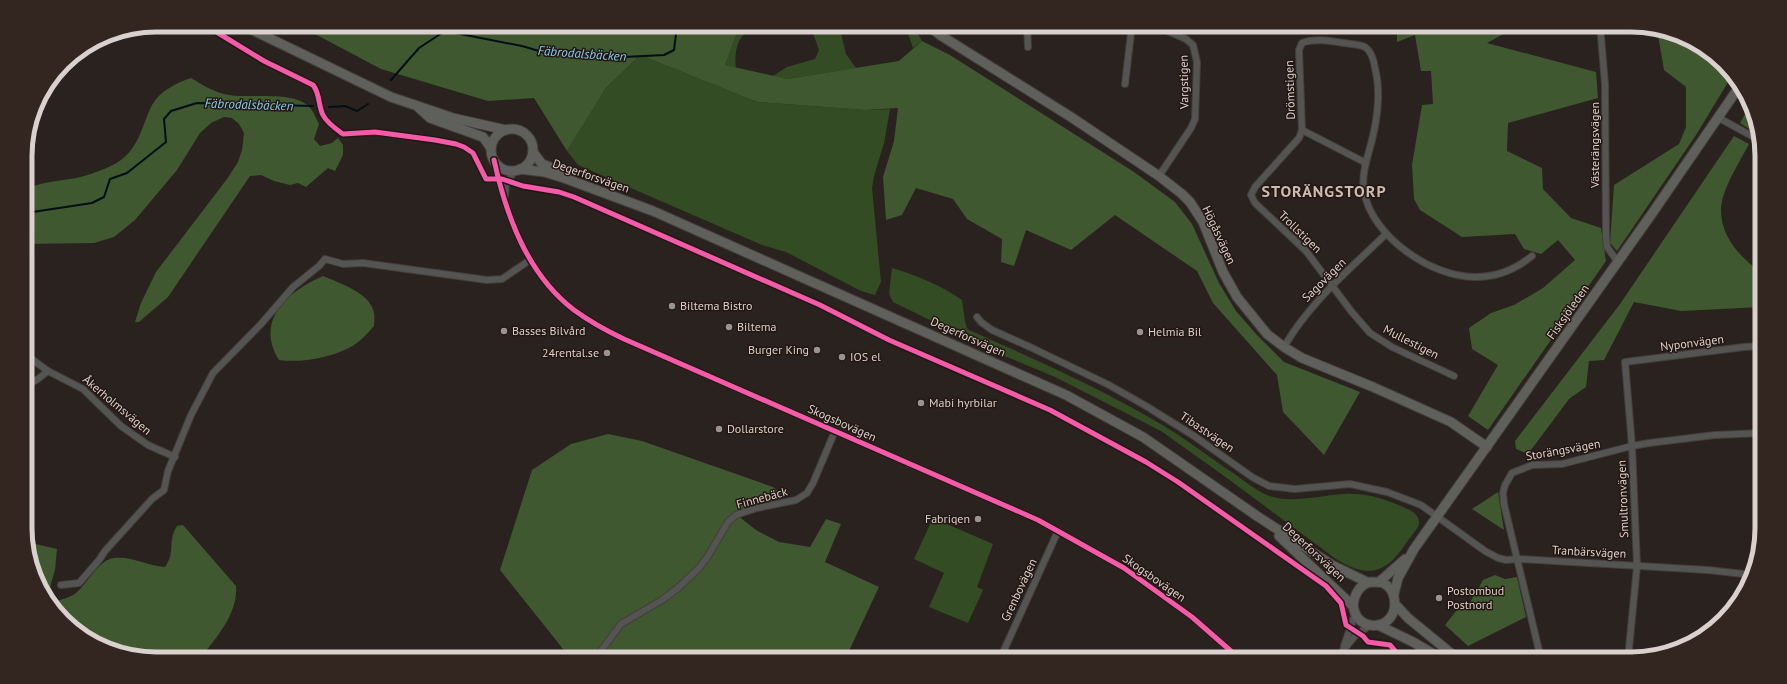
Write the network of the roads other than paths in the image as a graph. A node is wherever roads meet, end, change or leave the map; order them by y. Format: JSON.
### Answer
{"nodes":[{"id":1,"x":256,"y":32,"type":"edge"},
{"id":2,"x":936,"y":32,"type":"edge"},
{"id":3,"x":1027,"y":32,"type":"edge"},
{"id":4,"x":1131,"y":32,"type":"edge"},
{"id":5,"x":1170,"y":32,"type":"edge"},
{"id":6,"x":1601,"y":32,"type":"edge"},
{"id":7,"x":1028,"y":47,"type":"dead end"},
{"id":8,"x":1124,"y":84,"type":"dead end"},
{"id":9,"x":1736,"y":91,"type":"edge"},
{"id":10,"x":418,"y":107,"type":"junction"},
{"id":11,"x":1719,"y":118,"type":"junction"},
{"id":12,"x":506,"y":130,"type":"junction"},
{"id":13,"x":1302,"y":130,"type":"junction"},
{"id":14,"x":1753,"y":137,"type":"edge"},
{"id":15,"x":491,"y":148,"type":"junction"},
{"id":16,"x":533,"y":152,"type":"junction"},
{"id":17,"x":494,"y":160,"type":"junction"},
{"id":18,"x":1366,"y":163,"type":"junction"},
{"id":19,"x":517,"y":170,"type":"junction"},
{"id":20,"x":1159,"y":176,"type":"junction"},
{"id":21,"x":1251,"y":195,"type":"joint"},
{"id":22,"x":506,"y":204,"type":"junction"},
{"id":23,"x":653,"y":211,"type":"junction"},
{"id":24,"x":1386,"y":234,"type":"junction"},
{"id":25,"x":1532,"y":256,"type":"dead end"},
{"id":26,"x":530,"y":260,"type":"junction"},
{"id":27,"x":1618,"y":262,"type":"junction"},
{"id":28,"x":1333,"y":286,"type":"junction"},
{"id":29,"x":977,"y":317,"type":"dead end"},
{"id":30,"x":1755,"y":346,"type":"edge"},
{"id":31,"x":1284,"y":347,"type":"junction"},
{"id":32,"x":32,"y":359,"type":"edge"},
{"id":33,"x":1625,"y":362,"type":"joint"},
{"id":34,"x":48,"y":371,"type":"junction"},
{"id":35,"x":1454,"y":376,"type":"dead end"},
{"id":36,"x":32,"y":382,"type":"edge"},
{"id":37,"x":835,"y":431,"type":"junction"},
{"id":38,"x":1755,"y":433,"type":"edge"},
{"id":39,"x":1632,"y":446,"type":"junction"},
{"id":40,"x":1487,"y":447,"type":"junction"},
{"id":41,"x":175,"y":457,"type":"junction"},
{"id":42,"x":1257,"y":516,"type":"junction"},
{"id":43,"x":1437,"y":516,"type":"junction"},
{"id":44,"x":1058,"y":531,"type":"junction"},
{"id":45,"x":1414,"y":549,"type":"junction"},
{"id":46,"x":1518,"y":559,"type":"junction"},
{"id":47,"x":1637,"y":566,"type":"junction"},
{"id":48,"x":1745,"y":574,"type":"edge"},
{"id":49,"x":1367,"y":582,"type":"junction"},
{"id":50,"x":1379,"y":582,"type":"junction"},
{"id":51,"x":61,"y":585,"type":"dead end"},
{"id":52,"x":1394,"y":594,"type":"junction"},
{"id":53,"x":1395,"y":604,"type":"junction"},
{"id":54,"x":1354,"y":610,"type":"junction"},
{"id":55,"x":1378,"y":625,"type":"junction"},
{"id":56,"x":1369,"y":626,"type":"junction"},
{"id":57,"x":600,"y":652,"type":"edge"},
{"id":58,"x":1003,"y":652,"type":"edge"},
{"id":59,"x":1232,"y":652,"type":"edge"},
{"id":60,"x":1340,"y":652,"type":"edge"},
{"id":61,"x":1342,"y":652,"type":"edge"},
{"id":62,"x":1430,"y":652,"type":"edge"},
{"id":63,"x":1449,"y":652,"type":"edge"},
{"id":64,"x":1539,"y":652,"type":"edge"},
{"id":65,"x":1629,"y":652,"type":"edge"}],
"edges":[{"from":1,"to":10,"type":"main road"},
{"from":2,"to":20,"type":"main road","name":"Högåsvägen"},
{"from":3,"to":7,"type":"street"},
{"from":4,"to":8,"type":"street"},
{"from":5,"to":20,"type":"street","name":"Vargstigen"},
{"from":6,"to":27,"type":"street","name":"Västerängsvägen"},
{"from":9,"to":11,"type":"main road","name":"Fisksjöleden"},
{"from":10,"to":12,"type":"main road"},
{"from":10,"to":15,"type":"main road"},
{"from":11,"to":14,"type":"street"},
{"from":11,"to":27,"type":"main road","name":"Fisksjöleden"},
{"from":12,"to":15,"type":"main road"},
{"from":12,"to":16,"type":"main road"},
{"from":13,"to":18,"type":"street","name":"Drömstigen"},
{"from":13,"to":18,"type":"street","name":"Drömstigen"},
{"from":13,"to":21,"type":"street","name":"Drömstigen"},
{"from":15,"to":17,"type":"main road"},
{"from":16,"to":19,"type":"main road"},
{"from":16,"to":23,"type":"main road","name":"Degerforsvägen"},
{"from":17,"to":19,"type":"main road"},
{"from":17,"to":22,"type":"street","name":"Skogsbovägen"},
{"from":18,"to":24,"type":"street","name":"Drömstigen"},
{"from":19,"to":22,"type":"street","name":"Skogsbovägen"},
{"from":19,"to":23,"type":"main road","name":"Degerforsvägen"},
{"from":20,"to":31,"type":"main road","name":"Högåsvägen"},
{"from":21,"to":28,"type":"street","name":"Trollstigen"},
{"from":22,"to":26,"type":"street","name":"Skogsbovägen"},
{"from":23,"to":42,"type":"main road","name":"Degerforsvägen"},
{"from":24,"to":25,"type":"street","name":"Drömstigen"},
{"from":24,"to":28,"type":"street","name":"Sagovägen"},
{"from":26,"to":37,"type":"street","name":"Skogsbovägen"},
{"from":26,"to":41,"type":"street"},
{"from":27,"to":40,"type":"main road","name":"Fisksjöleden"},
{"from":28,"to":31,"type":"street","name":"Sagovägen"},
{"from":28,"to":35,"type":"street","name":"Mullestigen"},
{"from":29,"to":43,"type":"street","name":"Tibastvägen"},
{"from":30,"to":33,"type":"street","name":"Nyponvägen"},
{"from":31,"to":40,"type":"main road","name":"Högåsvägen"},
{"from":32,"to":34,"type":"street","name":"Åkerholmsvägen"},
{"from":33,"to":39,"type":"street","name":"Smultronvägen"},
{"from":34,"to":36,"type":"street"},
{"from":34,"to":41,"type":"street","name":"Åkerholmsvägen"},
{"from":37,"to":44,"type":"street","name":"Skogsbovägen"},
{"from":37,"to":57,"type":"street","name":"Finnebäck"},
{"from":38,"to":39,"type":"street","name":"Storängsvägen"},
{"from":39,"to":46,"type":"street","name":"Storängsvägen"},
{"from":39,"to":47,"type":"street","name":"Smultronvägen"},
{"from":40,"to":43,"type":"main road","name":"Fisksjöleden"},
{"from":41,"to":51,"type":"street"},
{"from":42,"to":49,"type":"main road","name":"Degerforsvägen"},
{"from":42,"to":54,"type":"main road","name":"Degerforsvägen"},
{"from":43,"to":45,"type":"main road","name":"Fisksjöleden"},
{"from":43,"to":46,"type":"street","name":"Tranbärsvägen"},
{"from":44,"to":58,"type":"street","name":"Grenbovägen"},
{"from":44,"to":59,"type":"street","name":"Skogsbovägen"},
{"from":45,"to":50,"type":"main road","name":"Fisksjöleden"},
{"from":45,"to":52,"type":"main road","name":"Fisksjöleden"},
{"from":46,"to":47,"type":"street","name":"Tranbärsvägen"},
{"from":46,"to":64,"type":"street","name":"Storängsvägen"},
{"from":47,"to":48,"type":"street","name":"Tranbärsvägen"},
{"from":47,"to":65,"type":"street","name":"Smultronvägen"},
{"from":49,"to":50,"type":"main road"},
{"from":49,"to":54,"type":"main road"},
{"from":50,"to":52,"type":"main road"},
{"from":52,"to":53,"type":"main road"},
{"from":53,"to":55,"type":"main road"},
{"from":53,"to":63,"type":"main road"},
{"from":54,"to":56,"type":"main road"},
{"from":54,"to":60,"type":"street"},
{"from":55,"to":56,"type":"main road"},
{"from":55,"to":62,"type":"main road"},
{"from":56,"to":61,"type":"street"}]}
